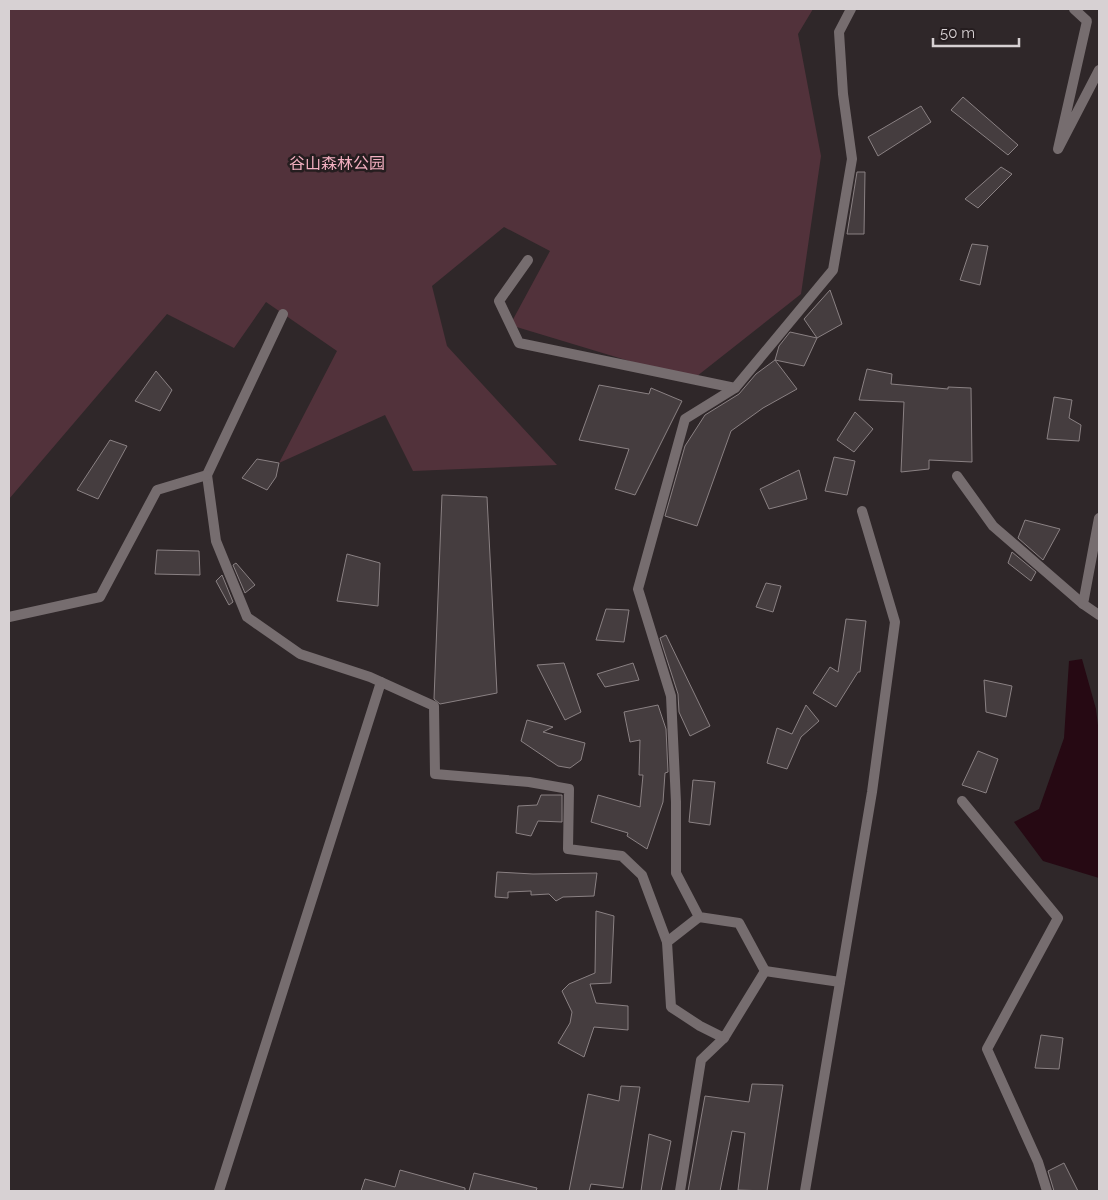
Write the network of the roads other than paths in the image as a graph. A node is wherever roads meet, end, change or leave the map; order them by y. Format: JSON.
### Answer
{"nodes":[{"id":1,"x":851,"y":9,"type":"edge"},
{"id":2,"x":1074,"y":9,"type":"edge"},
{"id":3,"x":1099,"y":70,"type":"edge"},
{"id":4,"x":528,"y":260,"type":"dead end"},
{"id":5,"x":284,"y":314,"type":"dead end"},
{"id":6,"x":735,"y":388,"type":"junction"},
{"id":7,"x":206,"y":475,"type":"junction"},
{"id":8,"x":957,"y":476,"type":"dead end"},
{"id":9,"x":862,"y":511,"type":"dead end"},
{"id":10,"x":1099,"y":518,"type":"edge"},
{"id":11,"x":1083,"y":604,"type":"junction"},
{"id":12,"x":1099,"y":615,"type":"edge"},
{"id":13,"x":9,"y":617,"type":"edge"},
{"id":14,"x":381,"y":682,"type":"junction"},
{"id":15,"x":962,"y":801,"type":"dead end"},
{"id":16,"x":700,"y":917,"type":"junction"},
{"id":17,"x":667,"y":942,"type":"junction"},
{"id":18,"x":765,"y":971,"type":"junction"},
{"id":19,"x":840,"y":982,"type":"junction"},
{"id":20,"x":724,"y":1038,"type":"junction"},
{"id":21,"x":219,"y":1191,"type":"edge"},
{"id":22,"x":680,"y":1191,"type":"edge"},
{"id":23,"x":805,"y":1191,"type":"edge"},
{"id":24,"x":1046,"y":1191,"type":"edge"}],
"edges":[{"from":1,"to":6,"type":"street"},
{"from":2,"to":3,"type":"street"},
{"from":4,"to":6,"type":"street"},
{"from":5,"to":7,"type":"street"},
{"from":6,"to":16,"type":"street"},
{"from":7,"to":13,"type":"street"},
{"from":7,"to":14,"type":"street"},
{"from":8,"to":11,"type":"street"},
{"from":9,"to":19,"type":"street"},
{"from":10,"to":11,"type":"street"},
{"from":11,"to":12,"type":"street"},
{"from":14,"to":17,"type":"street"},
{"from":14,"to":21,"type":"street"},
{"from":15,"to":24,"type":"street"},
{"from":16,"to":17,"type":"street"},
{"from":16,"to":18,"type":"street"},
{"from":17,"to":20,"type":"street"},
{"from":18,"to":19,"type":"street"},
{"from":18,"to":20,"type":"street"},
{"from":19,"to":23,"type":"street"},
{"from":20,"to":22,"type":"street"}]}
